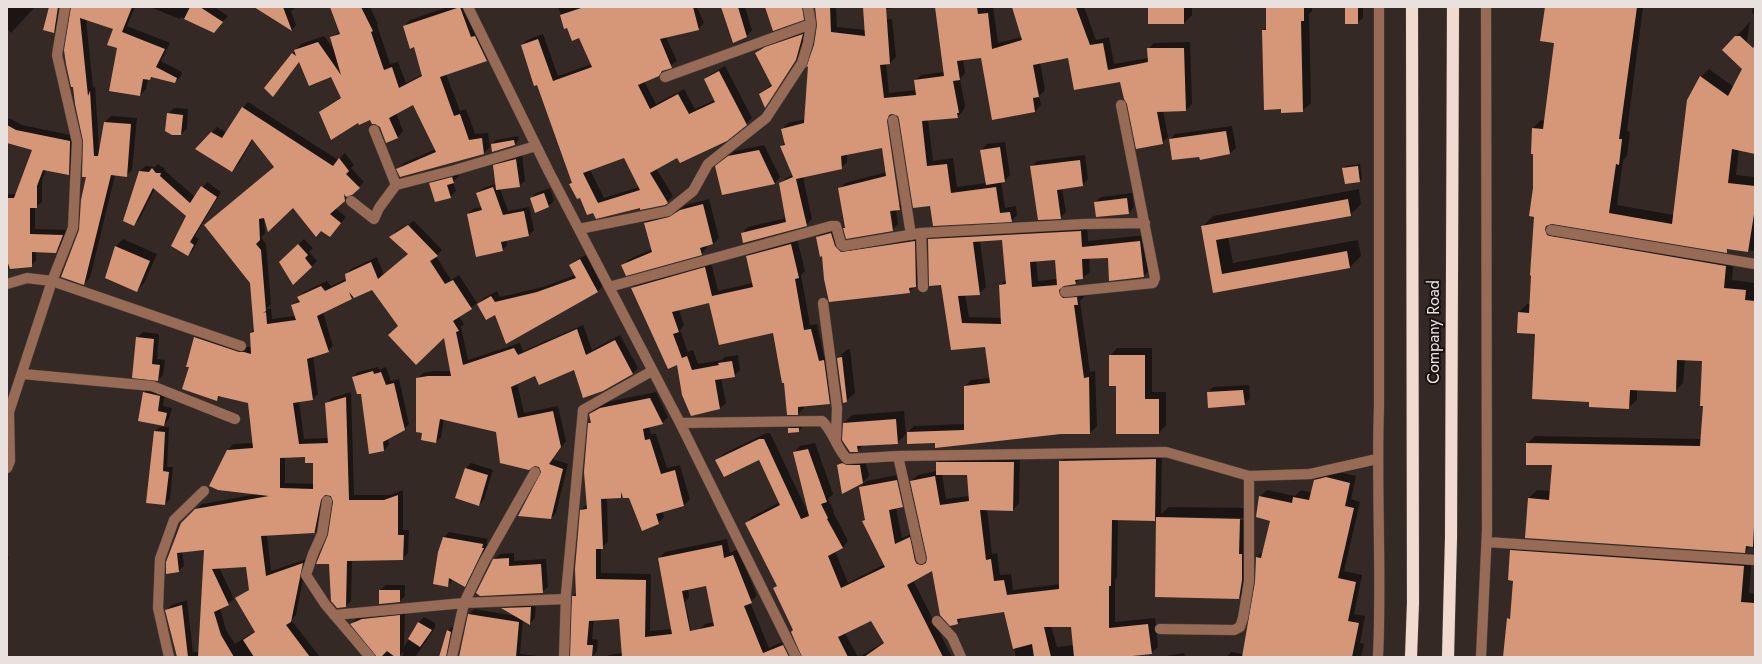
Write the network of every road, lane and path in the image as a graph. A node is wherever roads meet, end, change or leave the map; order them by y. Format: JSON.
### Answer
{"nodes":[{"id":1,"x":65,"y":7,"type":"edge"},
{"id":2,"x":468,"y":7,"type":"edge"},
{"id":3,"x":808,"y":7,"type":"edge"},
{"id":4,"x":1378,"y":7,"type":"edge"},
{"id":5,"x":1412,"y":7,"type":"edge"},
{"id":6,"x":1453,"y":7,"type":"edge"},
{"id":7,"x":1486,"y":7,"type":"edge"},
{"id":8,"x":810,"y":24,"type":"junction"},
{"id":9,"x":665,"y":77,"type":"dead end"},
{"id":10,"x":1121,"y":105,"type":"dead end"},
{"id":11,"x":893,"y":120,"type":"dead end"},
{"id":12,"x":374,"y":130,"type":"dead end"},
{"id":13,"x":536,"y":146,"type":"junction"},
{"id":14,"x":396,"y":185,"type":"junction"},
{"id":15,"x":351,"y":201,"type":"dead end"},
{"id":16,"x":1145,"y":223,"type":"junction"},
{"id":17,"x":579,"y":229,"type":"junction"},
{"id":18,"x":1551,"y":230,"type":"dead end"},
{"id":19,"x":916,"y":234,"type":"junction"},
{"id":20,"x":1755,"y":264,"type":"edge"},
{"id":21,"x":52,"y":281,"type":"junction"},
{"id":22,"x":7,"y":284,"type":"edge"},
{"id":23,"x":609,"y":287,"type":"junction"},
{"id":24,"x":923,"y":287,"type":"dead end"},
{"id":25,"x":1064,"y":292,"type":"dead end"},
{"id":26,"x":823,"y":303,"type":"dead end"},
{"id":27,"x":241,"y":346,"type":"dead end"},
{"id":28,"x":652,"y":371,"type":"junction"},
{"id":29,"x":23,"y":374,"type":"junction"},
{"id":30,"x":235,"y":419,"type":"dead end"},
{"id":31,"x":680,"y":423,"type":"junction"},
{"id":32,"x":836,"y":440,"type":"junction"},
{"id":33,"x":898,"y":456,"type":"junction"},
{"id":34,"x":1377,"y":458,"type":"junction"},
{"id":35,"x":7,"y":468,"type":"edge"},
{"id":36,"x":535,"y":472,"type":"dead end"},
{"id":37,"x":1249,"y":476,"type":"junction"},
{"id":38,"x":204,"y":490,"type":"dead end"},
{"id":39,"x":327,"y":501,"type":"dead end"},
{"id":40,"x":1487,"y":542,"type":"junction"},
{"id":41,"x":921,"y":559,"type":"dead end"},
{"id":42,"x":1755,"y":560,"type":"edge"},
{"id":43,"x":566,"y":599,"type":"junction"},
{"id":44,"x":464,"y":603,"type":"junction"},
{"id":45,"x":334,"y":615,"type":"junction"},
{"id":46,"x":938,"y":621,"type":"dead end"},
{"id":47,"x":1160,"y":629,"type":"dead end"},
{"id":48,"x":169,"y":657,"type":"edge"},
{"id":49,"x":370,"y":657,"type":"edge"},
{"id":50,"x":452,"y":657,"type":"edge"},
{"id":51,"x":564,"y":657,"type":"edge"},
{"id":52,"x":796,"y":657,"type":"edge"},
{"id":53,"x":961,"y":657,"type":"edge"},
{"id":54,"x":1378,"y":657,"type":"edge"},
{"id":55,"x":1411,"y":657,"type":"edge"},
{"id":56,"x":1448,"y":657,"type":"edge"},
{"id":57,"x":1481,"y":657,"type":"edge"}],
"edges":[{"from":1,"to":21,"type":"street"},
{"from":2,"to":13,"type":"street"},
{"from":3,"to":8,"type":"street"},
{"from":4,"to":34,"type":"street"},
{"from":5,"to":55,"type":"highway","name":"Company Road"},
{"from":6,"to":56,"type":"highway","name":"Company Road"},
{"from":7,"to":40,"type":"street"},
{"from":8,"to":9,"type":"street"},
{"from":8,"to":17,"type":"street"},
{"from":10,"to":16,"type":"street"},
{"from":11,"to":19,"type":"street"},
{"from":12,"to":14,"type":"street"},
{"from":13,"to":14,"type":"street"},
{"from":13,"to":17,"type":"street"},
{"from":14,"to":15,"type":"street"},
{"from":16,"to":19,"type":"street"},
{"from":16,"to":25,"type":"street"},
{"from":17,"to":23,"type":"street"},
{"from":18,"to":20,"type":"street"},
{"from":19,"to":23,"type":"street"},
{"from":19,"to":24,"type":"street"},
{"from":21,"to":22,"type":"street"},
{"from":21,"to":27,"type":"street"},
{"from":21,"to":29,"type":"street"},
{"from":23,"to":28,"type":"street"},
{"from":26,"to":32,"type":"street"},
{"from":28,"to":31,"type":"street"},
{"from":28,"to":43,"type":"street"},
{"from":29,"to":30,"type":"street"},
{"from":29,"to":35,"type":"street"},
{"from":31,"to":32,"type":"street"},
{"from":31,"to":52,"type":"street"},
{"from":32,"to":33,"type":"street"},
{"from":33,"to":37,"type":"street"},
{"from":33,"to":41,"type":"street"},
{"from":34,"to":37,"type":"street"},
{"from":34,"to":54,"type":"street"},
{"from":36,"to":44,"type":"street"},
{"from":37,"to":47,"type":"street"},
{"from":38,"to":48,"type":"street"},
{"from":39,"to":45,"type":"street"},
{"from":40,"to":42,"type":"street"},
{"from":40,"to":57,"type":"street"},
{"from":43,"to":44,"type":"street"},
{"from":43,"to":51,"type":"street"},
{"from":44,"to":45,"type":"street"},
{"from":44,"to":50,"type":"street"},
{"from":45,"to":49,"type":"street"},
{"from":46,"to":53,"type":"street"}]}
